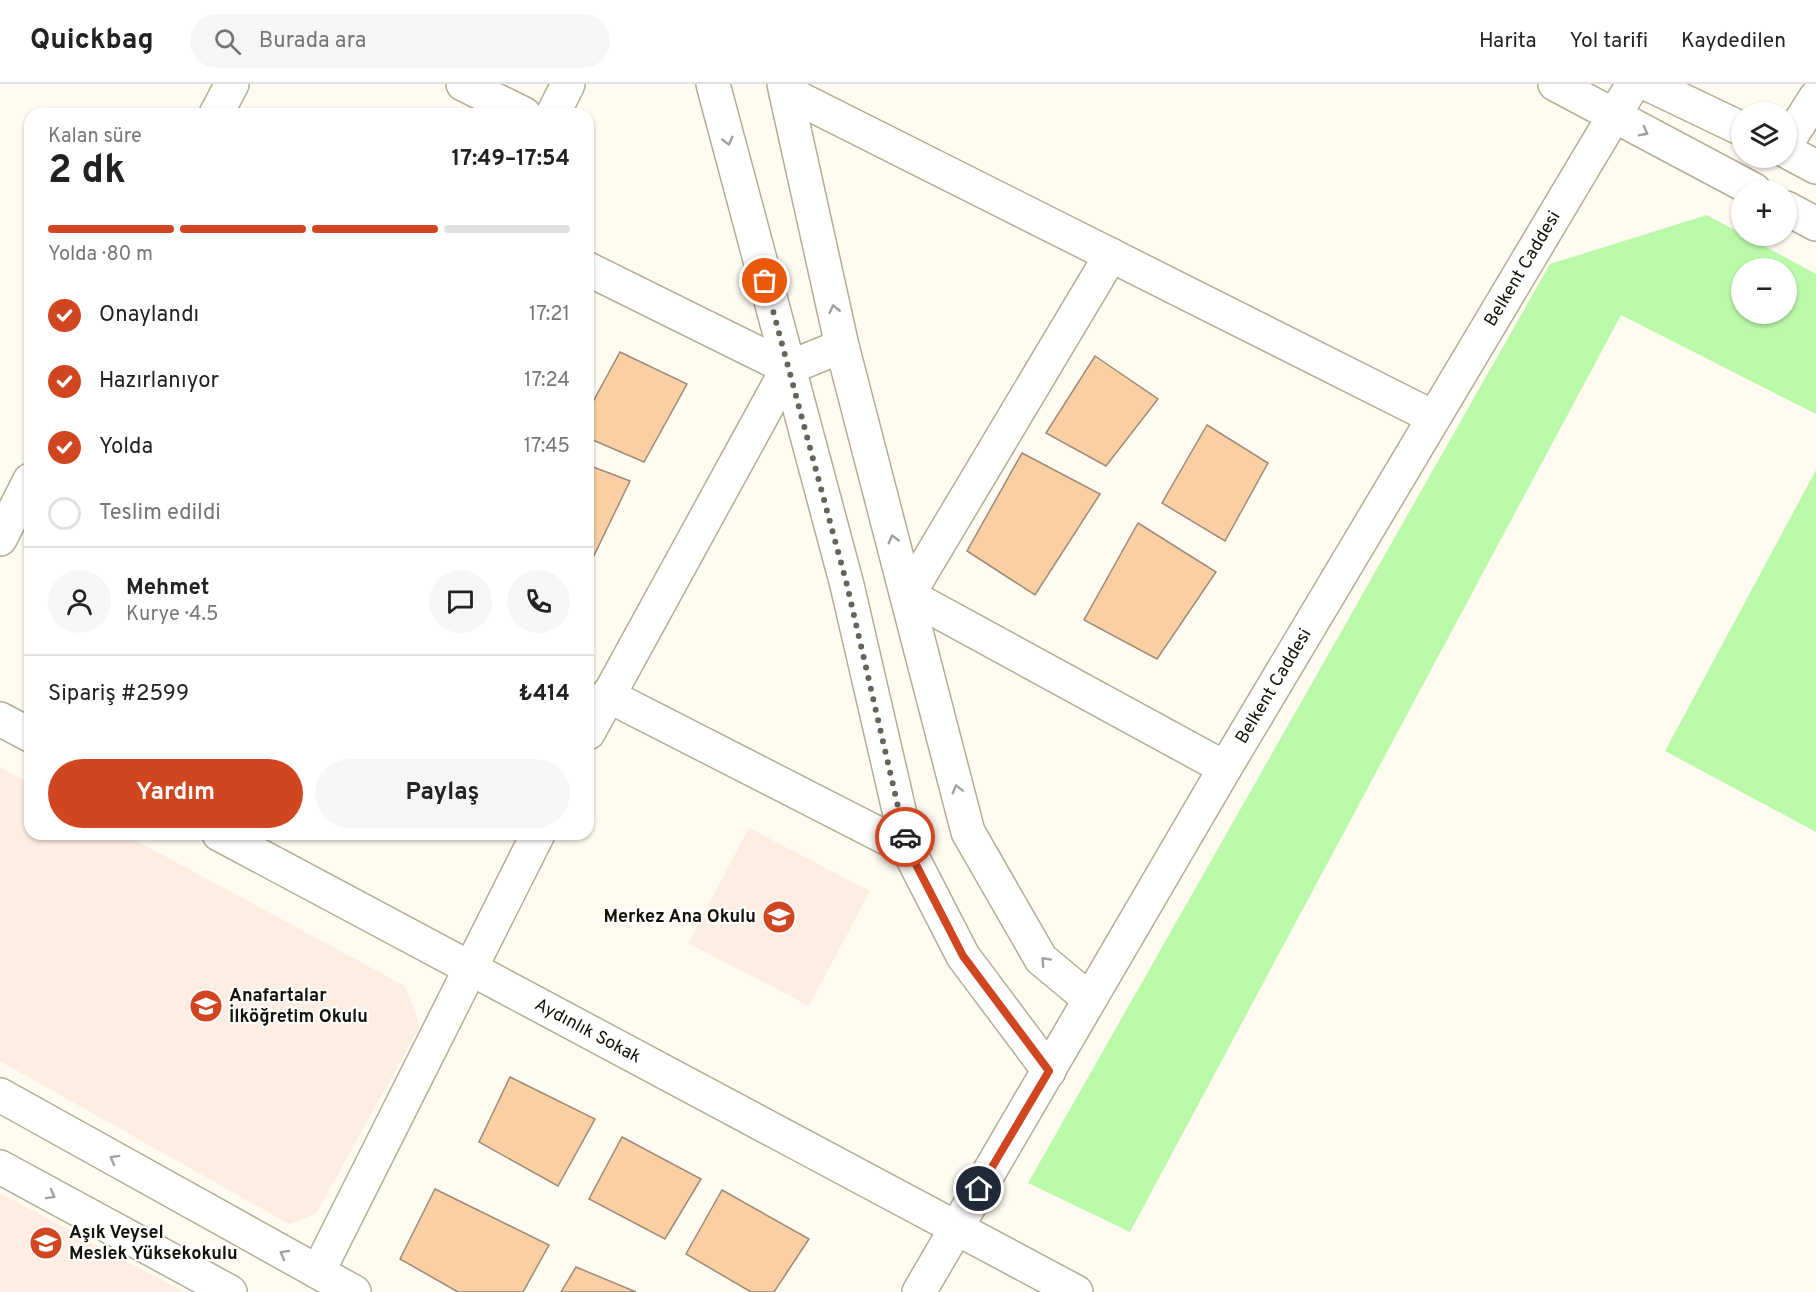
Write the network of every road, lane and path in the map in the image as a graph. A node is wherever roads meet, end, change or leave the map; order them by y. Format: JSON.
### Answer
{"nodes":[{"id":1,"x":232,"y":84,"type":"edge"},
{"id":2,"x":463,"y":84,"type":"edge"},
{"id":3,"x":568,"y":84,"type":"edge"},
{"id":4,"x":713,"y":84,"type":"edge"},
{"id":5,"x":1555,"y":84,"type":"edge"},
{"id":6,"x":1633,"y":84,"type":"edge"},
{"id":7,"x":1648,"y":84,"type":"edge"},
{"id":8,"x":787,"y":87,"type":"edge"},
{"id":9,"x":1816,"y":97,"type":"edge"},
{"id":10,"x":219,"y":108,"type":"edge"},
{"id":11,"x":512,"y":108,"type":"edge"},
{"id":12,"x":556,"y":108,"type":"edge"},
{"id":13,"x":1613,"y":115,"type":"junction"},
{"id":14,"x":1731,"y":124,"type":"edge"},
{"id":15,"x":1797,"y":127,"type":"edge"},
{"id":16,"x":1797,"y":157,"type":"edge"},
{"id":17,"x":1816,"y":167,"type":"edge"},
{"id":18,"x":1735,"y":180,"type":"edge"},
{"id":19,"x":1797,"y":214,"type":"edge"},
{"id":20,"x":1816,"y":224,"type":"edge"},
{"id":21,"x":1111,"y":255,"type":"junction"},
{"id":22,"x":594,"y":272,"type":"edge"},
{"id":23,"x":842,"y":346,"type":"junction"},
{"id":24,"x":788,"y":368,"type":"junction"},
{"id":25,"x":1433,"y":417,"type":"junction"},
{"id":26,"x":24,"y":492,"type":"edge"},
{"id":27,"x":0,"y":539,"type":"edge"},
{"id":28,"x":908,"y":595,"type":"junction"},
{"id":29,"x":607,"y":695,"type":"junction"},
{"id":30,"x":0,"y":719,"type":"edge"},
{"id":31,"x":594,"y":721,"type":"edge"},
{"id":32,"x":24,"y":732,"type":"edge"},
{"id":33,"x":1225,"y":768,"type":"junction"},
{"id":34,"x":230,"y":840,"type":"edge"},
{"id":35,"x":535,"y":840,"type":"edge"},
{"id":36,"x":908,"y":849,"type":"junction"},
{"id":37,"x":471,"y":969,"type":"junction"},
{"id":38,"x":1089,"y":999,"type":"junction"},
{"id":39,"x":1049,"y":1071,"type":"junction"},
{"id":40,"x":0,"y":1095,"type":"edge"},
{"id":41,"x":0,"y":1167,"type":"edge"},
{"id":42,"x":955,"y":1229,"type":"junction"},
{"id":43,"x":318,"y":1272,"type":"junction"},
{"id":44,"x":230,"y":1292,"type":"edge"},
{"id":45,"x":354,"y":1292,"type":"edge"},
{"id":46,"x":919,"y":1292,"type":"edge"},
{"id":47,"x":1076,"y":1292,"type":"edge"}],
"edges":[{"from":1,"to":10,"type":"street"},
{"from":2,"to":11,"type":"street"},
{"from":3,"to":12,"type":"street"},
{"from":4,"to":24,"type":"street","one_way":true},
{"from":5,"to":13,"type":"street"},
{"from":6,"to":13,"type":"street","name":"Belkent Caddesi"},
{"from":7,"to":14,"type":"street"},
{"from":8,"to":21,"type":"street"},
{"from":23,"to":8,"type":"street","one_way":true},
{"from":9,"to":15,"type":"street"},
{"from":13,"to":18,"type":"street","one_way":true},
{"from":13,"to":25,"type":"street","name":"Belkent Caddesi"},
{"from":16,"to":17,"type":"street"},
{"from":19,"to":20,"type":"street"},
{"from":21,"to":25,"type":"street"},
{"from":21,"to":28,"type":"street"},
{"from":22,"to":24,"type":"street"},
{"from":23,"to":24,"type":"street"},
{"from":28,"to":23,"type":"street","one_way":true},
{"from":24,"to":29,"type":"street"},
{"from":24,"to":36,"type":"street"},
{"from":25,"to":33,"type":"street","name":"Belkent Caddesi"},
{"from":26,"to":27,"type":"street"},
{"from":28,"to":33,"type":"street"},
{"from":38,"to":28,"type":"street","one_way":true},
{"from":29,"to":31,"type":"street"},
{"from":29,"to":36,"type":"street"},
{"from":30,"to":32,"type":"street"},
{"from":33,"to":38,"type":"street","name":"Belkent Caddesi"},
{"from":34,"to":37,"type":"street","name":"Aydınlık Sokak"},
{"from":35,"to":37,"type":"street"},
{"from":36,"to":39,"type":"street"},
{"from":37,"to":42,"type":"street","name":"Aydınlık Sokak"},
{"from":37,"to":43,"type":"street"},
{"from":38,"to":39,"type":"street","name":"Belkent Caddesi"},
{"from":39,"to":42,"type":"street","name":"Belkent Caddesi"},
{"from":43,"to":40,"type":"street","one_way":true},
{"from":41,"to":44,"type":"street","one_way":true},
{"from":42,"to":46,"type":"street","name":"Belkent Caddesi"},
{"from":42,"to":47,"type":"street","name":"Aydınlık Sokak"},
{"from":43,"to":45,"type":"street"}]}
